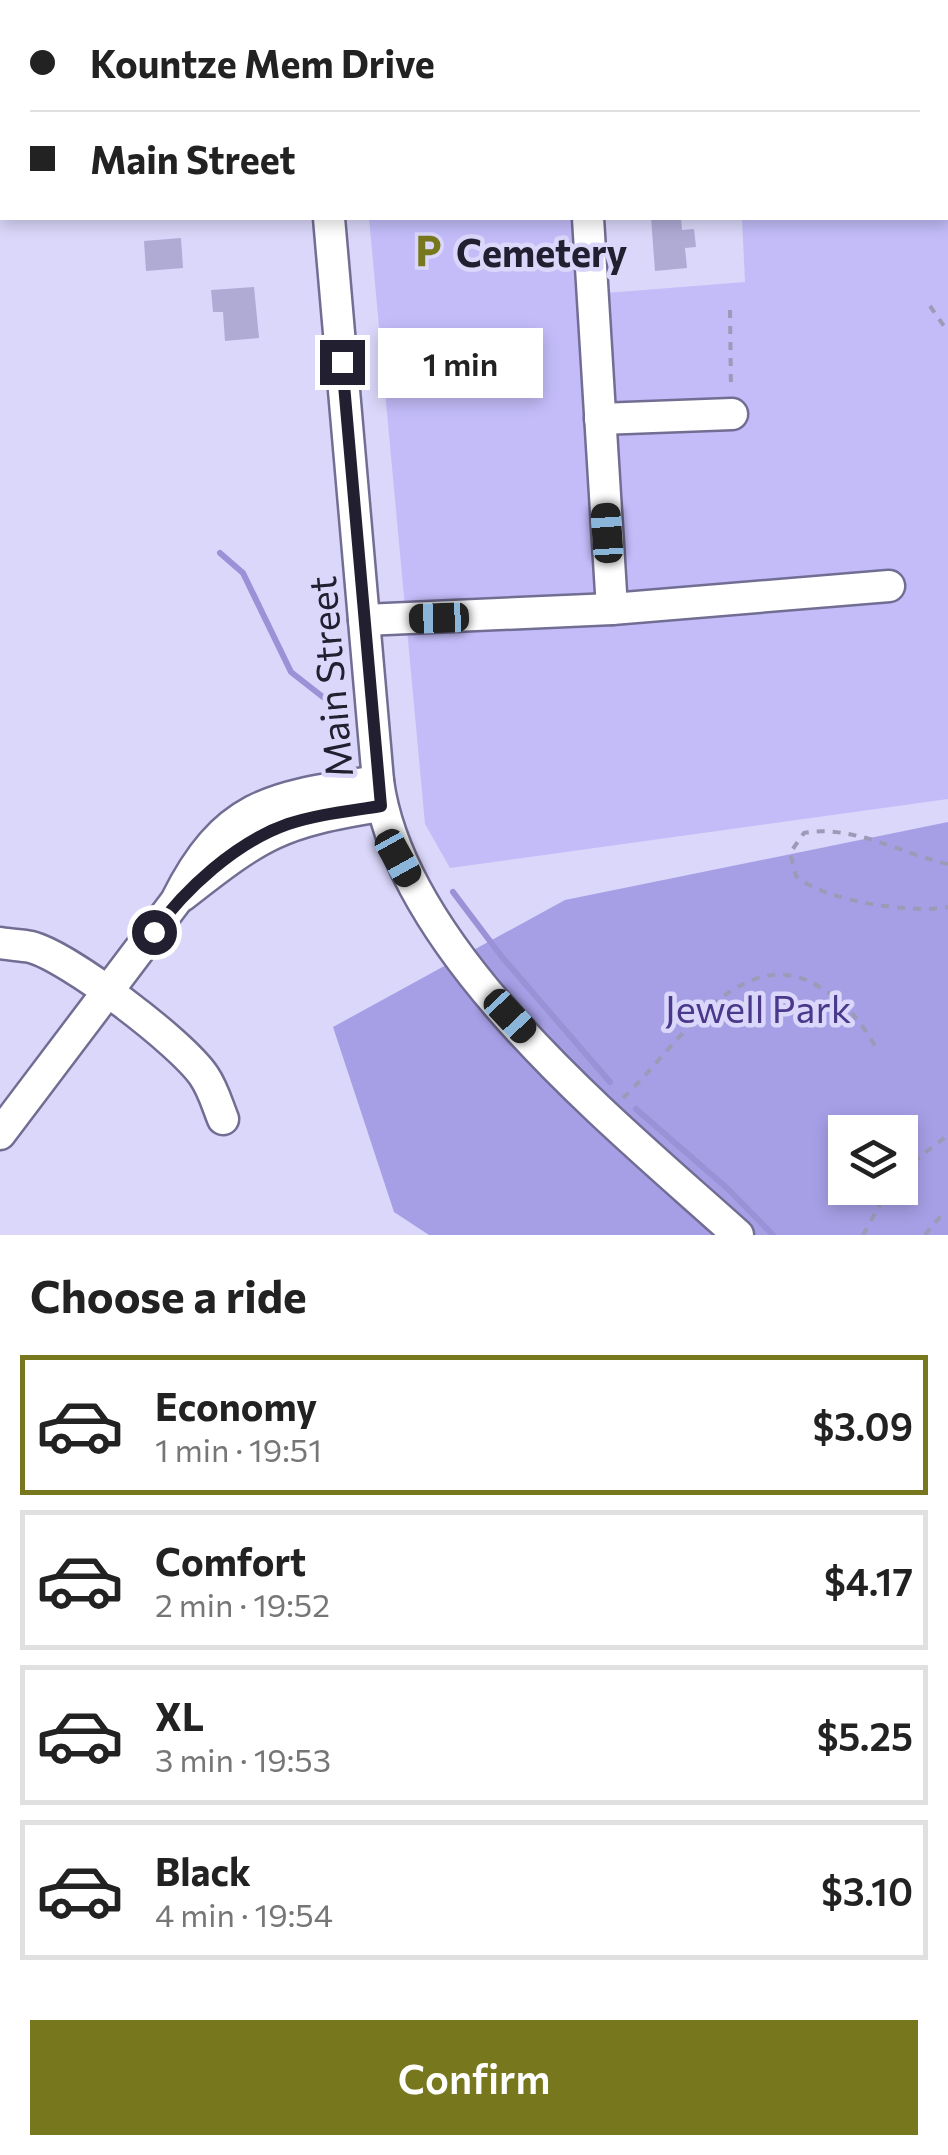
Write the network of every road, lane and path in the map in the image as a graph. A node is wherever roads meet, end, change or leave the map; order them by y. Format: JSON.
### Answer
{"nodes":[{"id":1,"x":329,"y":220,"type":"edge"},
{"id":2,"x":588,"y":220,"type":"edge"},
{"id":3,"x":930,"y":306,"type":"dead end"},
{"id":4,"x":730,"y":310,"type":"dead end"},
{"id":5,"x":948,"y":332,"type":"edge"},
{"id":6,"x":732,"y":407,"type":"joint"},
{"id":7,"x":600,"y":419,"type":"junction"},
{"id":8,"x":890,"y":586,"type":"dead end"},
{"id":9,"x":612,"y":609,"type":"junction"},
{"id":10,"x":364,"y":620,"type":"junction"},
{"id":11,"x":380,"y":794,"type":"junction"},
{"id":12,"x":948,"y":864,"type":"edge"},
{"id":13,"x":948,"y":907,"type":"edge"},
{"id":14,"x":0,"y":944,"type":"edge"},
{"id":15,"x":109,"y":994,"type":"junction"},
{"id":16,"x":875,"y":1046,"type":"dead end"},
{"id":17,"x":606,"y":1114,"type":"junction"},
{"id":18,"x":223,"y":1118,"type":"dead end"},
{"id":19,"x":0,"y":1134,"type":"edge"},
{"id":20,"x":948,"y":1136,"type":"edge"},
{"id":21,"x":918,"y":1158,"type":"edge"},
{"id":22,"x":880,"y":1205,"type":"edge"},
{"id":23,"x":948,"y":1220,"type":"edge"},
{"id":24,"x":862,"y":1234,"type":"edge"},
{"id":25,"x":738,"y":1235,"type":"edge"},
{"id":26,"x":925,"y":1235,"type":"edge"}],
"edges":[{"from":1,"to":10,"type":"street","name":"Main Street"},
{"from":2,"to":7,"type":"street"},
{"from":3,"to":5,"type":"path"},
{"from":4,"to":6,"type":"path"},
{"from":6,"to":7,"type":"street"},
{"from":7,"to":9,"type":"street"},
{"from":8,"to":9,"type":"street"},
{"from":9,"to":10,"type":"street"},
{"from":10,"to":11,"type":"street","name":"Main Street"},
{"from":11,"to":15,"type":"street"},
{"from":11,"to":17,"type":"street","name":"Main Street"},
{"from":12,"to":13,"type":"path"},
{"from":14,"to":15,"type":"street"},
{"from":15,"to":18,"type":"street"},
{"from":15,"to":19,"type":"street"},
{"from":16,"to":17,"type":"path"},
{"from":17,"to":25,"type":"street","name":"Main Street"},
{"from":20,"to":21,"type":"path"},
{"from":22,"to":24,"type":"path"},
{"from":23,"to":26,"type":"path"}]}
